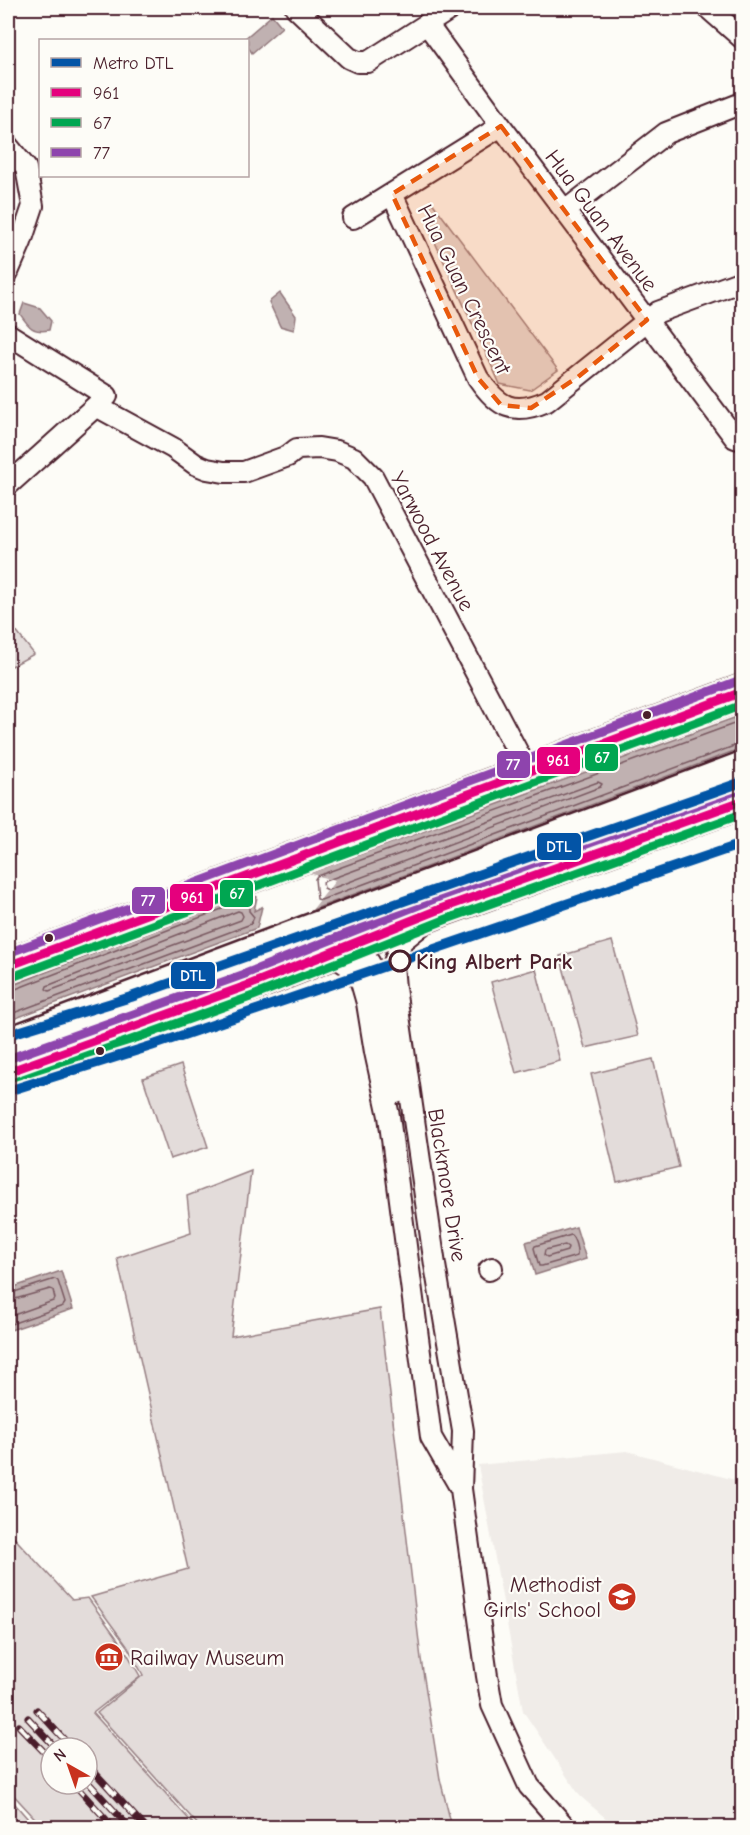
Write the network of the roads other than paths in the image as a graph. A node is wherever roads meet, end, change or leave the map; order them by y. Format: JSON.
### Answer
{"nodes":[{"id":1,"x":296,"y":8,"type":"edge"},
{"id":2,"x":452,"y":8,"type":"edge"},
{"id":3,"x":708,"y":8,"type":"edge"},
{"id":4,"x":427,"y":24,"type":"junction"},
{"id":5,"x":742,"y":38,"type":"edge"},
{"id":6,"x":742,"y":103,"type":"edge"},
{"id":7,"x":501,"y":126,"type":"junction"},
{"id":8,"x":8,"y":146,"type":"edge"},
{"id":9,"x":392,"y":194,"type":"junction"},
{"id":10,"x":565,"y":211,"type":"junction"},
{"id":11,"x":353,"y":218,"type":"dead end"},
{"id":12,"x":8,"y":272,"type":"edge"},
{"id":13,"x":742,"y":281,"type":"edge"},
{"id":14,"x":647,"y":320,"type":"junction"},
{"id":15,"x":8,"y":334,"type":"edge"},
{"id":16,"x":102,"y":401,"type":"junction"},
{"id":17,"x":742,"y":440,"type":"edge"},
{"id":18,"x":8,"y":485,"type":"edge"},
{"id":19,"x":742,"y":692,"type":"edge"},
{"id":20,"x":742,"y":769,"type":"edge"},
{"id":21,"x":528,"y":772,"type":"junction"},
{"id":22,"x":742,"y":801,"type":"edge"},
{"id":23,"x":538,"y":845,"type":"junction"},
{"id":24,"x":574,"y":861,"type":"junction"},
{"id":25,"x":443,"y":908,"type":"junction"},
{"id":26,"x":338,"y":949,"type":"junction"},
{"id":27,"x":8,"y":966,"type":"edge"},
{"id":28,"x":8,"y":1045,"type":"edge"},
{"id":29,"x":8,"y":1072,"type":"edge"},
{"id":30,"x":461,"y":1489,"type":"junction"},
{"id":31,"x":566,"y":1827,"type":"edge"}],
"edges":[{"from":1,"to":4,"type":"street"},
{"from":2,"to":4,"type":"street"},
{"from":3,"to":5,"type":"street"},
{"from":4,"to":7,"type":"street","name":"Hua Guan Avenue"},
{"from":6,"to":10,"type":"street"},
{"from":7,"to":9,"type":"street","name":"Hua Guan Crescent"},
{"from":7,"to":10,"type":"street","name":"Hua Guan Avenue"},
{"from":8,"to":12,"type":"street"},
{"from":9,"to":11,"type":"street","name":"Hua Guan Crescent"},
{"from":9,"to":14,"type":"street","name":"Hua Guan Crescent"},
{"from":10,"to":14,"type":"street","name":"Hua Guan Avenue"},
{"from":13,"to":14,"type":"street","name":"Hua Guan Crescent"},
{"from":14,"to":17,"type":"street","name":"Hua Guan Avenue"},
{"from":15,"to":16,"type":"street","name":"Yarwood Avenue"},
{"from":16,"to":18,"type":"street"},
{"from":16,"to":21,"type":"street","name":"Yarwood Avenue"},
{"from":19,"to":21,"type":"highway"},
{"from":20,"to":23,"type":"highway"},
{"from":21,"to":27,"type":"highway"},
{"from":22,"to":24,"type":"highway"},
{"from":23,"to":24,"type":"highway"},
{"from":23,"to":28,"type":"highway"},
{"from":24,"to":25,"type":"highway"},
{"from":25,"to":26,"type":"highway"},
{"from":25,"to":30,"type":"street","name":"Blackmore Drive"},
{"from":26,"to":29,"type":"highway"},
{"from":26,"to":30,"type":"street"},
{"from":30,"to":31,"type":"street","name":"Blackmore Drive"}]}
